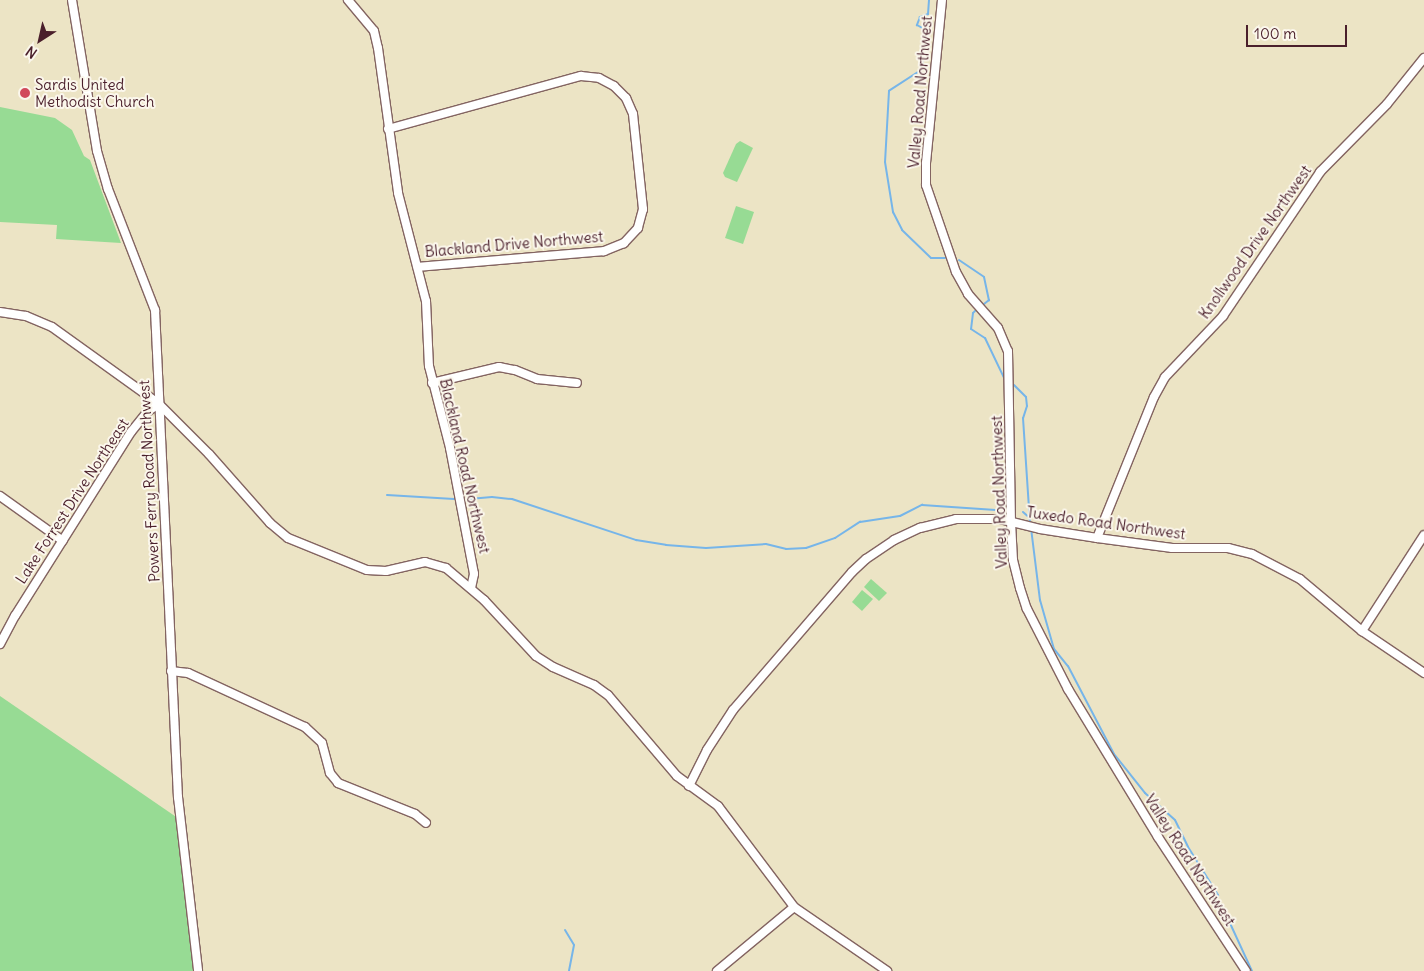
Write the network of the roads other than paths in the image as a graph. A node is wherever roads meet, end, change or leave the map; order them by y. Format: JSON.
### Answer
{"nodes":[{"id":1,"x":72,"y":0,"type":"edge"},
{"id":2,"x":348,"y":0,"type":"edge"},
{"id":3,"x":942,"y":0,"type":"edge"},
{"id":4,"x":1424,"y":58,"type":"edge"},
{"id":5,"x":388,"y":129,"type":"junction"},
{"id":6,"x":418,"y":267,"type":"junction"},
{"id":7,"x":0,"y":312,"type":"edge"},
{"id":8,"x":432,"y":383,"type":"junction"},
{"id":9,"x":577,"y":383,"type":"dead end"},
{"id":10,"x":159,"y":404,"type":"junction"},
{"id":11,"x":0,"y":496,"type":"edge"},
{"id":12,"x":1011,"y":522,"type":"junction"},
{"id":13,"x":1424,"y":535,"type":"edge"},
{"id":14,"x":1097,"y":538,"type":"junction"},
{"id":15,"x":63,"y":541,"type":"junction"},
{"id":16,"x":471,"y":588,"type":"junction"},
{"id":17,"x":1362,"y":631,"type":"junction"},
{"id":18,"x":0,"y":644,"type":"edge"},
{"id":19,"x":171,"y":670,"type":"junction"},
{"id":20,"x":1424,"y":673,"type":"edge"},
{"id":21,"x":689,"y":786,"type":"junction"},
{"id":22,"x":426,"y":823,"type":"dead end"},
{"id":23,"x":794,"y":907,"type":"junction"},
{"id":24,"x":198,"y":971,"type":"edge"},
{"id":25,"x":718,"y":971,"type":"edge"},
{"id":26,"x":887,"y":971,"type":"edge"},
{"id":27,"x":1246,"y":971,"type":"edge"}],
"edges":[{"from":1,"to":10,"type":"street","name":"Powers Ferry Road Northwest"},
{"from":2,"to":5,"type":"street","name":"Blackland Road Northwest"},
{"from":3,"to":12,"type":"street","name":"Valley Road Northwest"},
{"from":4,"to":14,"type":"street","name":"Knollwood Drive Northwest"},
{"from":5,"to":6,"type":"street","name":"Blackland Road Northwest"},
{"from":5,"to":6,"type":"street","name":"Blackland Drive Northwest"},
{"from":6,"to":8,"type":"street","name":"Blackland Road Northwest"},
{"from":7,"to":10,"type":"street"},
{"from":8,"to":9,"type":"street"},
{"from":8,"to":16,"type":"street","name":"Blackland Road Northwest"},
{"from":10,"to":15,"type":"street","name":"Lake Forrest Drive Northeast"},
{"from":10,"to":16,"type":"street"},
{"from":10,"to":19,"type":"street","name":"Powers Ferry Road Northwest"},
{"from":11,"to":15,"type":"street"},
{"from":12,"to":14,"type":"street","name":"Tuxedo Road Northwest"},
{"from":12,"to":21,"type":"street","name":"Tuxedo Road Northwest"},
{"from":12,"to":27,"type":"street","name":"Valley Road Northwest"},
{"from":13,"to":17,"type":"street"},
{"from":14,"to":17,"type":"street","name":"Tuxedo Road Northwest"},
{"from":15,"to":18,"type":"street","name":"Lake Forrest Drive Northeast"},
{"from":16,"to":21,"type":"street"},
{"from":17,"to":20,"type":"street","name":"Tuxedo Road Northwest"},
{"from":19,"to":22,"type":"street"},
{"from":19,"to":24,"type":"street","name":"Powers Ferry Road Northwest"},
{"from":21,"to":23,"type":"street"},
{"from":23,"to":25,"type":"street"},
{"from":23,"to":26,"type":"street"}]}
